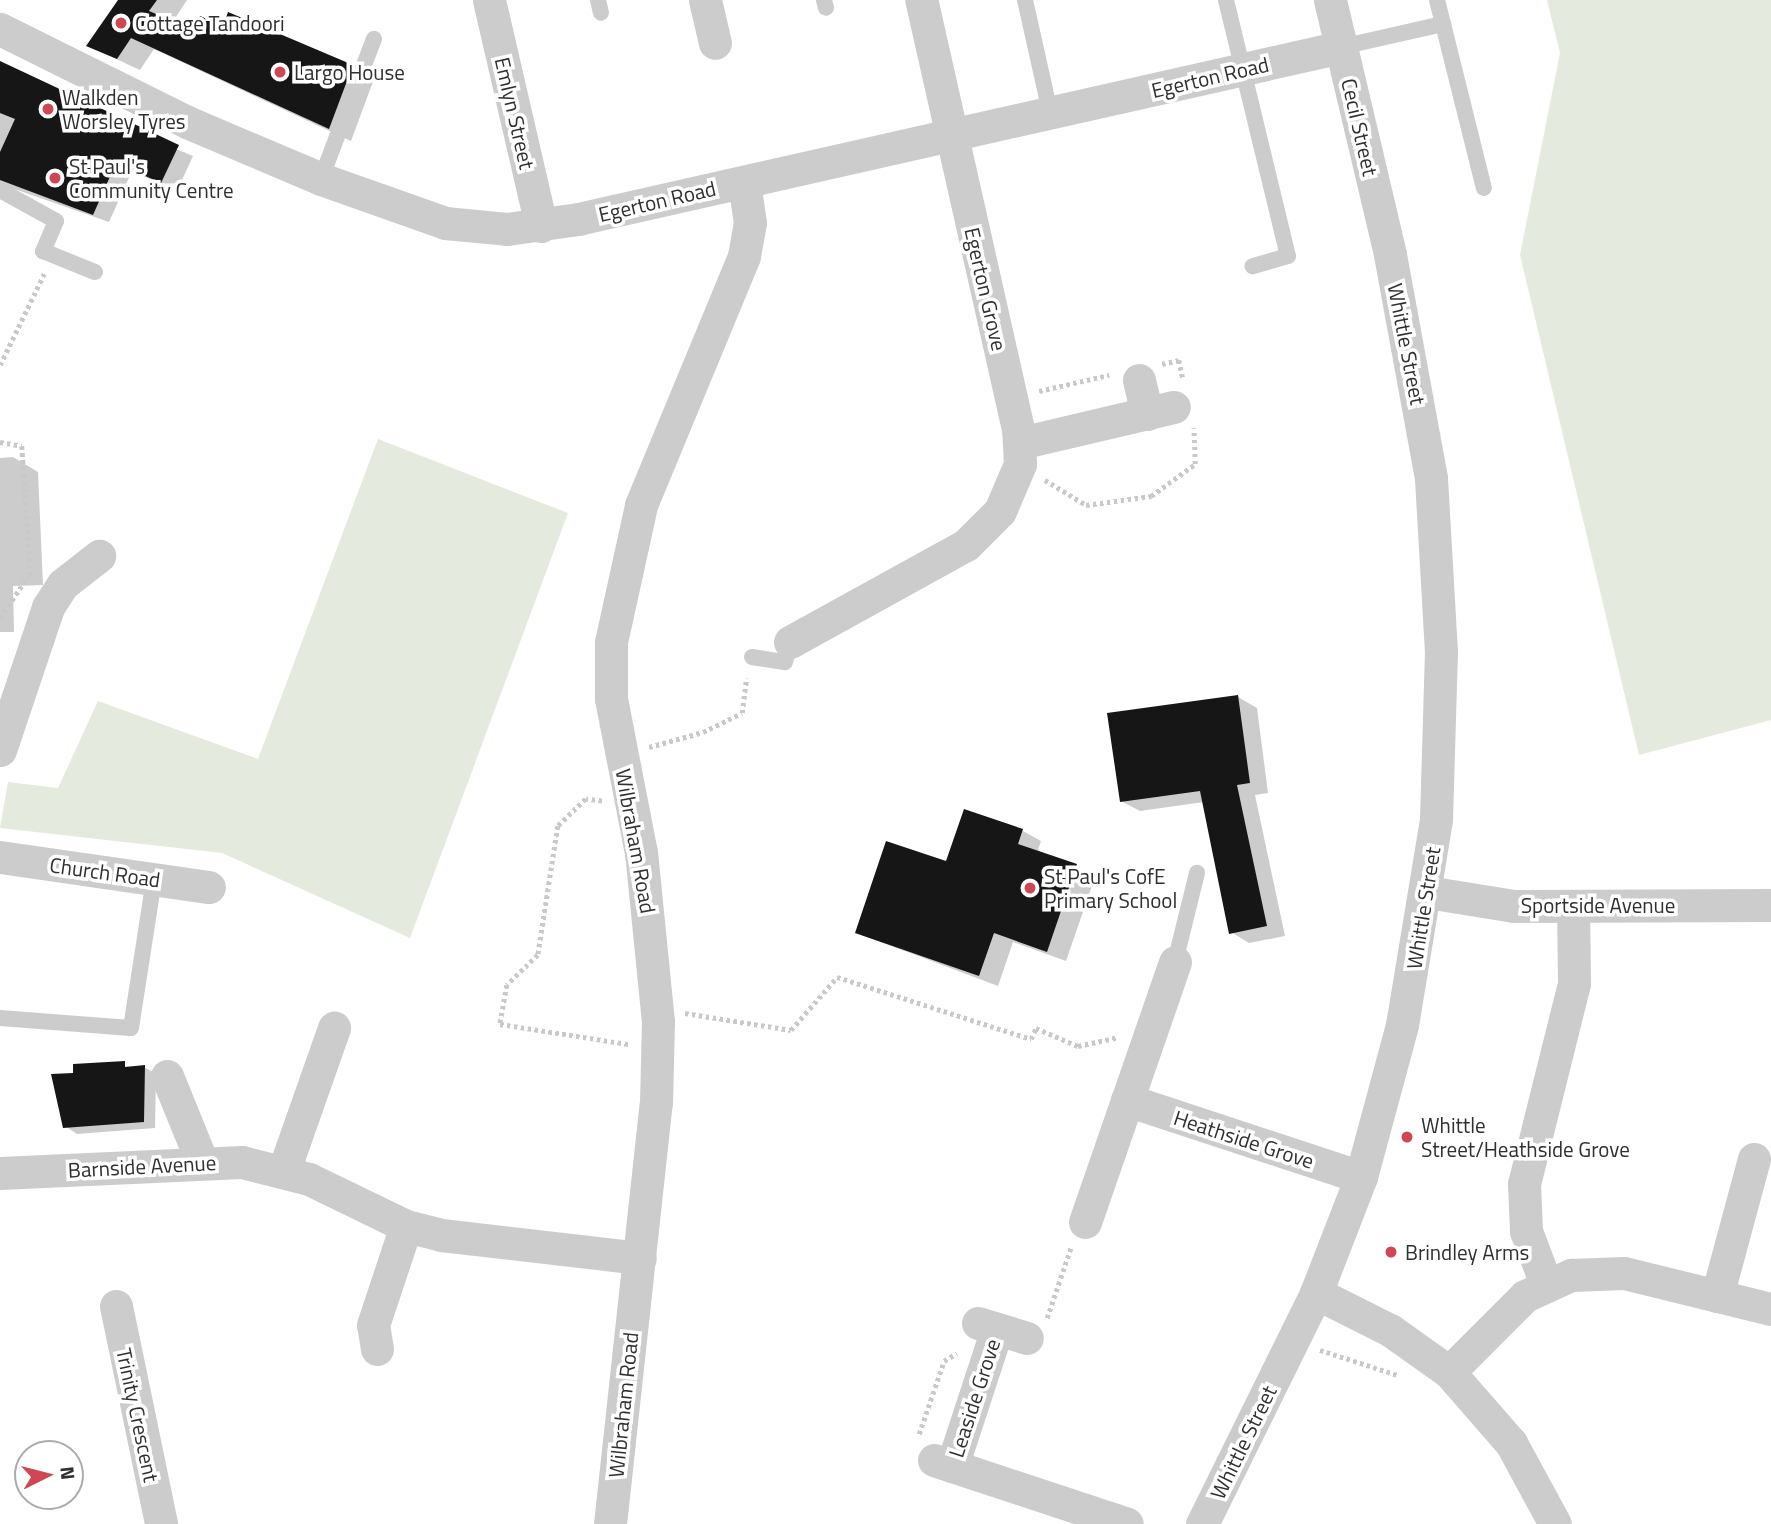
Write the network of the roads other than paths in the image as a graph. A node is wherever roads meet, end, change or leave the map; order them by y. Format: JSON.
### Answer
{"nodes":[{"id":1,"x":489,"y":0,"type":"edge"},
{"id":2,"x":705,"y":0,"type":"edge"},
{"id":3,"x":921,"y":0,"type":"edge"},
{"id":4,"x":1025,"y":0,"type":"edge"},
{"id":5,"x":1226,"y":0,"type":"edge"},
{"id":6,"x":1329,"y":0,"type":"edge"},
{"id":7,"x":1437,"y":0,"type":"edge"},
{"id":8,"x":1443,"y":24,"type":"junction"},
{"id":9,"x":0,"y":29,"type":"edge"},
{"id":10,"x":374,"y":39,"type":"dead end"},
{"id":11,"x":715,"y":43,"type":"dead end"},
{"id":12,"x":1341,"y":47,"type":"junction"},
{"id":13,"x":1242,"y":69,"type":"junction"},
{"id":14,"x":1050,"y":112,"type":"junction"},
{"id":15,"x":952,"y":134,"type":"junction"},
{"id":16,"x":321,"y":179,"type":"junction"},
{"id":17,"x":744,"y":182,"type":"junction"},
{"id":18,"x":1485,"y":188,"type":"dead end"},
{"id":19,"x":0,"y":190,"type":"edge"},
{"id":20,"x":541,"y":226,"type":"junction"},
{"id":21,"x":1390,"y":254,"type":"joint"},
{"id":22,"x":1252,"y":265,"type":"dead end"},
{"id":23,"x":95,"y":272,"type":"dead end"},
{"id":24,"x":1139,"y":380,"type":"dead end"},
{"id":25,"x":1020,"y":443,"type":"junction"},
{"id":26,"x":99,"y":556,"type":"dead end"},
{"id":27,"x":790,"y":642,"type":"joint"},
{"id":28,"x":752,"y":657,"type":"road end"},
{"id":29,"x":0,"y":750,"type":"edge"},
{"id":30,"x":0,"y":857,"type":"edge"},
{"id":31,"x":1197,"y":873,"type":"dead end"},
{"id":32,"x":154,"y":879,"type":"junction"},
{"id":33,"x":209,"y":887,"type":"dead end"},
{"id":34,"x":1427,"y":892,"type":"junction"},
{"id":35,"x":1771,"y":905,"type":"edge"},
{"id":36,"x":1573,"y":906,"type":"junction"},
{"id":37,"x":1175,"y":962,"type":"joint"},
{"id":38,"x":0,"y":1018,"type":"edge"},
{"id":39,"x":334,"y":1028,"type":"dead end"},
{"id":40,"x":167,"y":1076,"type":"dead end"},
{"id":41,"x":1127,"y":1100,"type":"junction"},
{"id":42,"x":1754,"y":1159,"type":"dead end"},
{"id":43,"x":201,"y":1162,"type":"junction"},
{"id":44,"x":284,"y":1170,"type":"junction"},
{"id":45,"x":0,"y":1173,"type":"edge"},
{"id":46,"x":1361,"y":1177,"type":"junction"},
{"id":47,"x":1086,"y":1222,"type":"road end"},
{"id":48,"x":406,"y":1226,"type":"junction"},
{"id":49,"x":640,"y":1258,"type":"junction"},
{"id":50,"x":1546,"y":1284,"type":"junction"},
{"id":51,"x":1316,"y":1293,"type":"junction"},
{"id":52,"x":1717,"y":1296,"type":"junction"},
{"id":53,"x":115,"y":1306,"type":"dead end"},
{"id":54,"x":1771,"y":1309,"type":"edge"},
{"id":55,"x":1000,"y":1330,"type":"road end"},
{"id":56,"x":377,"y":1349,"type":"dead end"},
{"id":57,"x":1448,"y":1372,"type":"junction"},
{"id":58,"x":161,"y":1524,"type":"edge"},
{"id":59,"x":610,"y":1524,"type":"edge"},
{"id":60,"x":1128,"y":1524,"type":"edge"},
{"id":61,"x":1202,"y":1524,"type":"edge"},
{"id":62,"x":1555,"y":1524,"type":"edge"}],
"edges":[{"from":1,"to":20,"type":"street","name":"Emlyn Street"},
{"from":2,"to":11,"type":"street"},
{"from":3,"to":15,"type":"street","name":"Egerton Grove"},
{"from":4,"to":14,"type":"lane"},
{"from":5,"to":13,"type":"lane"},
{"from":6,"to":12,"type":"street","name":"Cecil Street"},
{"from":7,"to":8,"type":"lane"},
{"from":8,"to":12,"type":"lane"},
{"from":8,"to":18,"type":"lane"},
{"from":9,"to":16,"type":"street","name":"Egerton Road"},
{"from":10,"to":16,"type":"lane"},
{"from":12,"to":13,"type":"street","name":"Egerton Road"},
{"from":12,"to":21,"type":"street","name":"Cecil Street"},
{"from":13,"to":14,"type":"street","name":"Egerton Road"},
{"from":13,"to":22,"type":"lane"},
{"from":14,"to":15,"type":"street","name":"Egerton Road"},
{"from":15,"to":17,"type":"street","name":"Egerton Road"},
{"from":15,"to":25,"type":"street","name":"Egerton Grove"},
{"from":16,"to":20,"type":"street","name":"Egerton Road"},
{"from":17,"to":20,"type":"street","name":"Egerton Road"},
{"from":17,"to":49,"type":"street","name":"Wilbraham Road"},
{"from":19,"to":23,"type":"lane"},
{"from":21,"to":34,"type":"street","name":"Whittle Street"},
{"from":24,"to":25,"type":"street"},
{"from":25,"to":27,"type":"street","name":"Egerton Grove"},
{"from":26,"to":29,"type":"street"},
{"from":27,"to":28,"type":"lane"},
{"from":30,"to":32,"type":"street","name":"Church Road"},
{"from":31,"to":37,"type":"lane"},
{"from":32,"to":33,"type":"street","name":"Church Road"},
{"from":32,"to":38,"type":"lane"},
{"from":34,"to":36,"type":"street","name":"Sportside Avenue"},
{"from":34,"to":46,"type":"street","name":"Whittle Street"},
{"from":35,"to":36,"type":"street","name":"Sportside Avenue"},
{"from":36,"to":50,"type":"street"},
{"from":37,"to":41,"type":"street"},
{"from":39,"to":44,"type":"street"},
{"from":40,"to":43,"type":"street"},
{"from":41,"to":46,"type":"street","name":"Heathside Grove"},
{"from":41,"to":47,"type":"street"},
{"from":42,"to":52,"type":"street"},
{"from":43,"to":44,"type":"street","name":"Barnside Avenue"},
{"from":43,"to":45,"type":"street","name":"Barnside Avenue"},
{"from":44,"to":48,"type":"street","name":"Barnside Avenue"},
{"from":46,"to":51,"type":"street","name":"Whittle Street"},
{"from":48,"to":49,"type":"street","name":"Barnside Avenue"},
{"from":48,"to":56,"type":"street"},
{"from":49,"to":59,"type":"street","name":"Wilbraham Road"},
{"from":50,"to":52,"type":"street"},
{"from":50,"to":57,"type":"street"},
{"from":51,"to":57,"type":"street"},
{"from":51,"to":61,"type":"street","name":"Whittle Street"},
{"from":52,"to":54,"type":"street"},
{"from":53,"to":58,"type":"street","name":"Trinity Crescent"},
{"from":55,"to":60,"type":"street","name":"Leaside Grove"},
{"from":57,"to":62,"type":"street"}]}
